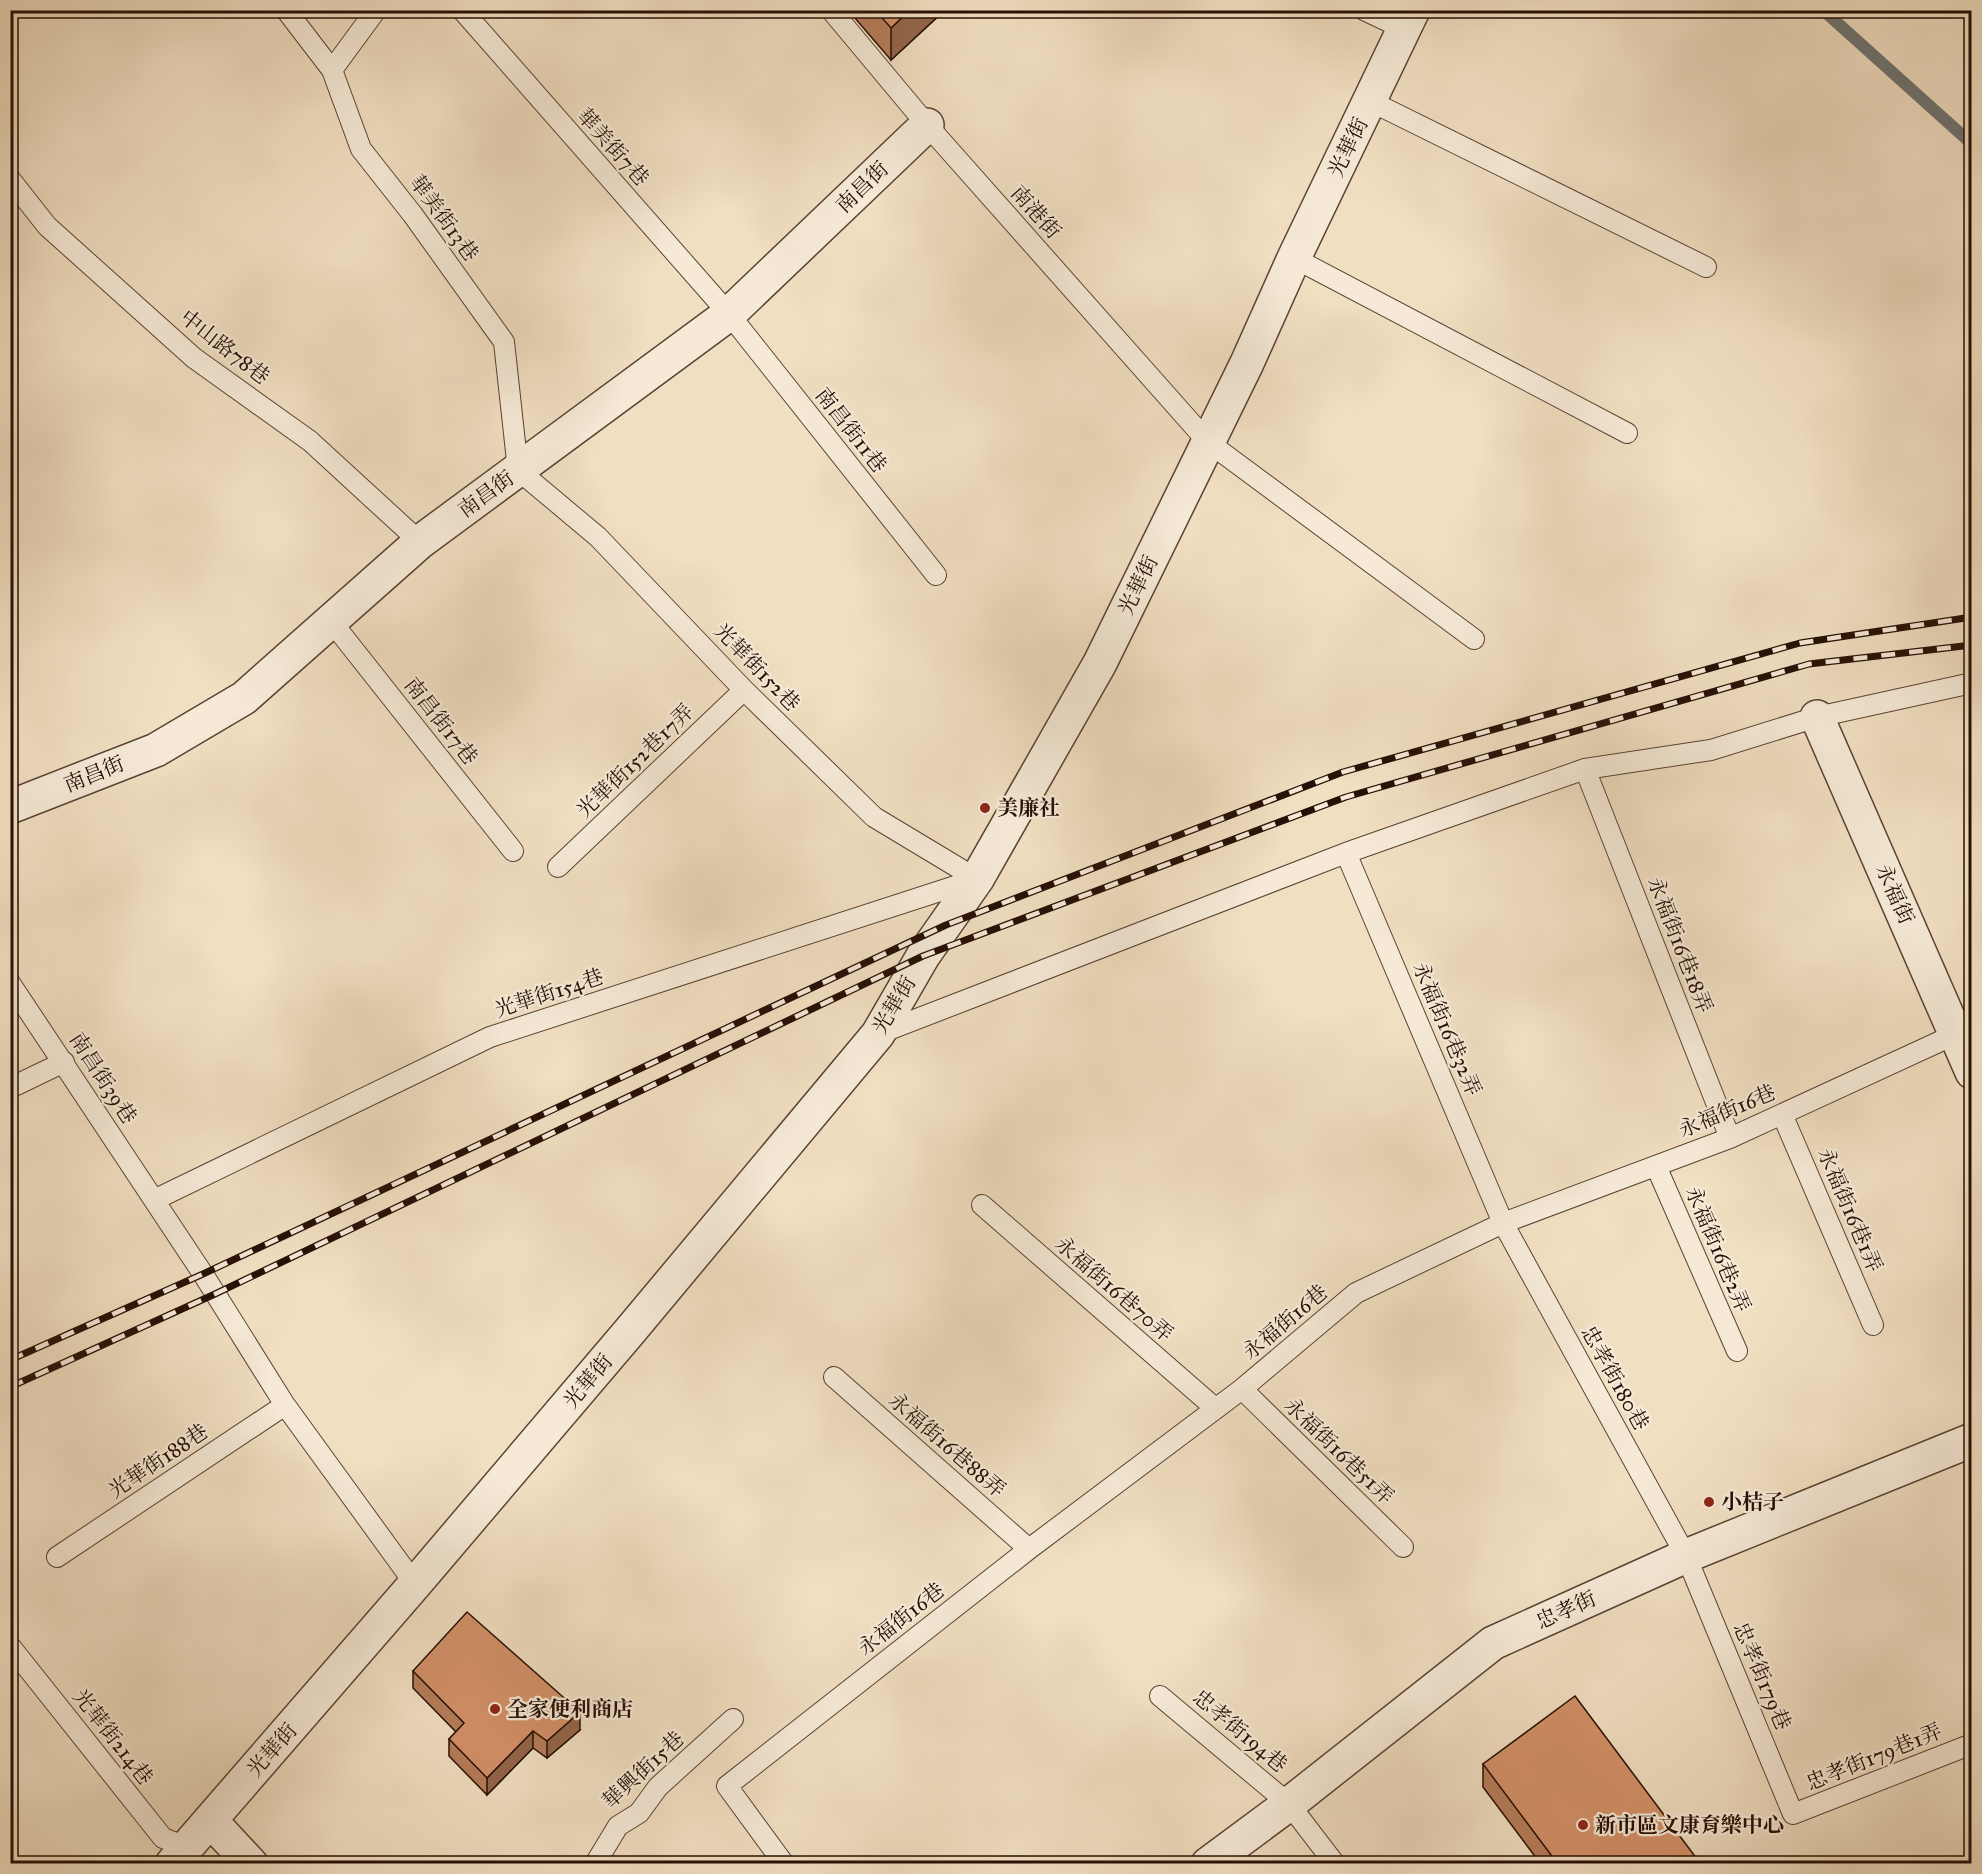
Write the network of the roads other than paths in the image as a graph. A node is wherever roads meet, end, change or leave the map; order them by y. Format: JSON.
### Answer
{"nodes":[{"id":1,"x":286,"y":10,"type":"edge"},
{"id":2,"x":376,"y":10,"type":"edge"},
{"id":3,"x":462,"y":10,"type":"edge"},
{"id":4,"x":831,"y":10,"type":"edge"},
{"id":5,"x":1364,"y":10,"type":"edge"},
{"id":6,"x":1409,"y":20,"type":"edge"},
{"id":7,"x":332,"y":70,"type":"junction"},
{"id":8,"x":1370,"y":101,"type":"junction"},
{"id":9,"x":927,"y":125,"type":"junction"},
{"id":10,"x":10,"y":179,"type":"edge"},
{"id":11,"x":1294,"y":258,"type":"junction"},
{"id":12,"x":1706,"y":267,"type":"dead end"},
{"id":13,"x":729,"y":314,"type":"junction"},
{"id":14,"x":1627,"y":433,"type":"dead end"},
{"id":15,"x":1208,"y":442,"type":"junction"},
{"id":16,"x":518,"y":470,"type":"junction"},
{"id":17,"x":420,"y":542,"type":"junction"},
{"id":18,"x":936,"y":575,"type":"dead end"},
{"id":19,"x":331,"y":621,"type":"junction"},
{"id":20,"x":1474,"y":639,"type":"dead end"},
{"id":21,"x":1971,"y":682,"type":"edge"},
{"id":22,"x":744,"y":690,"type":"junction"},
{"id":23,"x":1817,"y":717,"type":"junction"},
{"id":24,"x":1585,"y":769,"type":"junction"},
{"id":25,"x":10,"y":807,"type":"edge"},
{"id":26,"x":513,"y":851,"type":"dead end"},
{"id":27,"x":1346,"y":853,"type":"junction"},
{"id":28,"x":558,"y":867,"type":"dead end"},
{"id":29,"x":977,"y":879,"type":"junction"},
{"id":30,"x":10,"y":983,"type":"edge"},
{"id":31,"x":878,"y":1034,"type":"junction"},
{"id":32,"x":1966,"y":1057,"type":"edge"},
{"id":33,"x":64,"y":1062,"type":"junction"},
{"id":34,"x":10,"y":1088,"type":"edge"},
{"id":35,"x":1782,"y":1114,"type":"junction"},
{"id":36,"x":1731,"y":1138,"type":"junction"},
{"id":37,"x":1656,"y":1166,"type":"junction"},
{"id":38,"x":154,"y":1200,"type":"junction"},
{"id":39,"x":982,"y":1205,"type":"dead end"},
{"id":40,"x":1503,"y":1223,"type":"junction"},
{"id":41,"x":1874,"y":1325,"type":"dead end"},
{"id":42,"x":1737,"y":1351,"type":"dead end"},
{"id":43,"x":834,"y":1377,"type":"dead end"},
{"id":44,"x":1242,"y":1389,"type":"junction"},
{"id":45,"x":285,"y":1405,"type":"junction"},
{"id":46,"x":1215,"y":1408,"type":"junction"},
{"id":47,"x":1971,"y":1440,"type":"edge"},
{"id":48,"x":1403,"y":1547,"type":"dead end"},
{"id":49,"x":1029,"y":1549,"type":"junction"},
{"id":50,"x":1686,"y":1556,"type":"junction"},
{"id":51,"x":57,"y":1557,"type":"dead end"},
{"id":52,"x":415,"y":1584,"type":"junction"},
{"id":53,"x":10,"y":1646,"type":"edge"},
{"id":54,"x":1160,"y":1696,"type":"dead end"},
{"id":55,"x":733,"y":1719,"type":"dead end"},
{"id":56,"x":1971,"y":1744,"type":"edge"},
{"id":57,"x":1289,"y":1803,"type":"junction"},
{"id":58,"x":1793,"y":1814,"type":"joint"},
{"id":59,"x":210,"y":1820,"type":"junction"},
{"id":60,"x":179,"y":1855,"type":"edge"},
{"id":61,"x":250,"y":1863,"type":"edge"},
{"id":62,"x":595,"y":1863,"type":"edge"},
{"id":63,"x":784,"y":1863,"type":"edge"},
{"id":64,"x":1208,"y":1863,"type":"edge"},
{"id":65,"x":1335,"y":1863,"type":"edge"}],
"edges":[{"from":1,"to":7,"type":"lane","name":"華美街13巷"},
{"from":2,"to":7,"type":"lane"},
{"from":3,"to":13,"type":"lane","name":"華美街7巷"},
{"from":4,"to":9,"type":"lane","name":"南港街"},
{"from":5,"to":6,"type":"lane"},
{"from":6,"to":8,"type":"street","name":"光華街"},
{"from":7,"to":16,"type":"lane","name":"華美街13巷"},
{"from":8,"to":11,"type":"street","name":"光華街"},
{"from":8,"to":12,"type":"lane"},
{"from":9,"to":13,"type":"street","name":"南昌街"},
{"from":9,"to":15,"type":"lane","name":"南港街"},
{"from":10,"to":17,"type":"lane","name":"中山路78巷"},
{"from":11,"to":14,"type":"lane"},
{"from":11,"to":15,"type":"street","name":"光華街"},
{"from":13,"to":16,"type":"street","name":"南昌街"},
{"from":13,"to":18,"type":"lane","name":"南昌街11巷"},
{"from":15,"to":20,"type":"lane","name":"南港街"},
{"from":15,"to":29,"type":"street","name":"光華街"},
{"from":16,"to":17,"type":"street","name":"南昌街"},
{"from":16,"to":22,"type":"lane","name":"光華街152巷"},
{"from":17,"to":19,"type":"street","name":"南昌街"},
{"from":19,"to":25,"type":"street","name":"南昌街"},
{"from":19,"to":26,"type":"lane","name":"南昌街17巷"},
{"from":21,"to":23,"type":"lane"},
{"from":22,"to":28,"type":"lane","name":"光華街152巷17弄"},
{"from":22,"to":29,"type":"lane","name":"光華街152巷"},
{"from":23,"to":24,"type":"lane"},
{"from":23,"to":32,"type":"street","name":"永福街"},
{"from":24,"to":27,"type":"lane"},
{"from":24,"to":36,"type":"lane","name":"永福街16巷18弄"},
{"from":27,"to":31,"type":"lane"},
{"from":27,"to":40,"type":"lane","name":"永福街16巷32弄"},
{"from":29,"to":31,"type":"street","name":"光華街"},
{"from":29,"to":38,"type":"lane","name":"光華街154巷"},
{"from":30,"to":33,"type":"lane","name":"南昌街39巷"},
{"from":31,"to":52,"type":"street","name":"光華街"},
{"from":32,"to":35,"type":"lane","name":"永福街16巷"},
{"from":33,"to":34,"type":"lane"},
{"from":33,"to":38,"type":"lane","name":"南昌街39巷"},
{"from":35,"to":36,"type":"lane","name":"永福街16巷"},
{"from":35,"to":41,"type":"lane","name":"永福街16巷1弄"},
{"from":36,"to":37,"type":"lane","name":"永福街16巷"},
{"from":37,"to":40,"type":"lane","name":"永福街16巷"},
{"from":37,"to":42,"type":"lane","name":"永福街16巷2弄"},
{"from":38,"to":45,"type":"lane"},
{"from":39,"to":46,"type":"lane","name":"永福街16巷70弄"},
{"from":40,"to":44,"type":"lane","name":"永福街16巷"},
{"from":40,"to":50,"type":"lane","name":"忠孝街180巷"},
{"from":43,"to":49,"type":"lane","name":"永福街16巷88弄"},
{"from":44,"to":46,"type":"lane","name":"永福街16巷"},
{"from":44,"to":48,"type":"lane","name":"永福街16巷51弄"},
{"from":45,"to":51,"type":"lane","name":"光華街188巷"},
{"from":45,"to":52,"type":"lane"},
{"from":46,"to":49,"type":"lane","name":"永福街16巷"},
{"from":47,"to":50,"type":"street","name":"忠孝街"},
{"from":49,"to":63,"type":"lane","name":"永福街16巷"},
{"from":50,"to":57,"type":"street","name":"忠孝街"},
{"from":50,"to":58,"type":"lane","name":"忠孝街179巷"},
{"from":52,"to":59,"type":"street","name":"光華街"},
{"from":53,"to":60,"type":"lane","name":"光華街214巷"},
{"from":54,"to":57,"type":"lane","name":"忠孝街194巷"},
{"from":55,"to":62,"type":"lane","name":"華興街15巷"},
{"from":56,"to":58,"type":"lane","name":"忠孝街179巷1弄"},
{"from":57,"to":64,"type":"street","name":"忠孝街"},
{"from":57,"to":65,"type":"lane","name":"忠孝街194巷"},
{"from":59,"to":60,"type":"street","name":"光華街"},
{"from":59,"to":61,"type":"street"}]}
